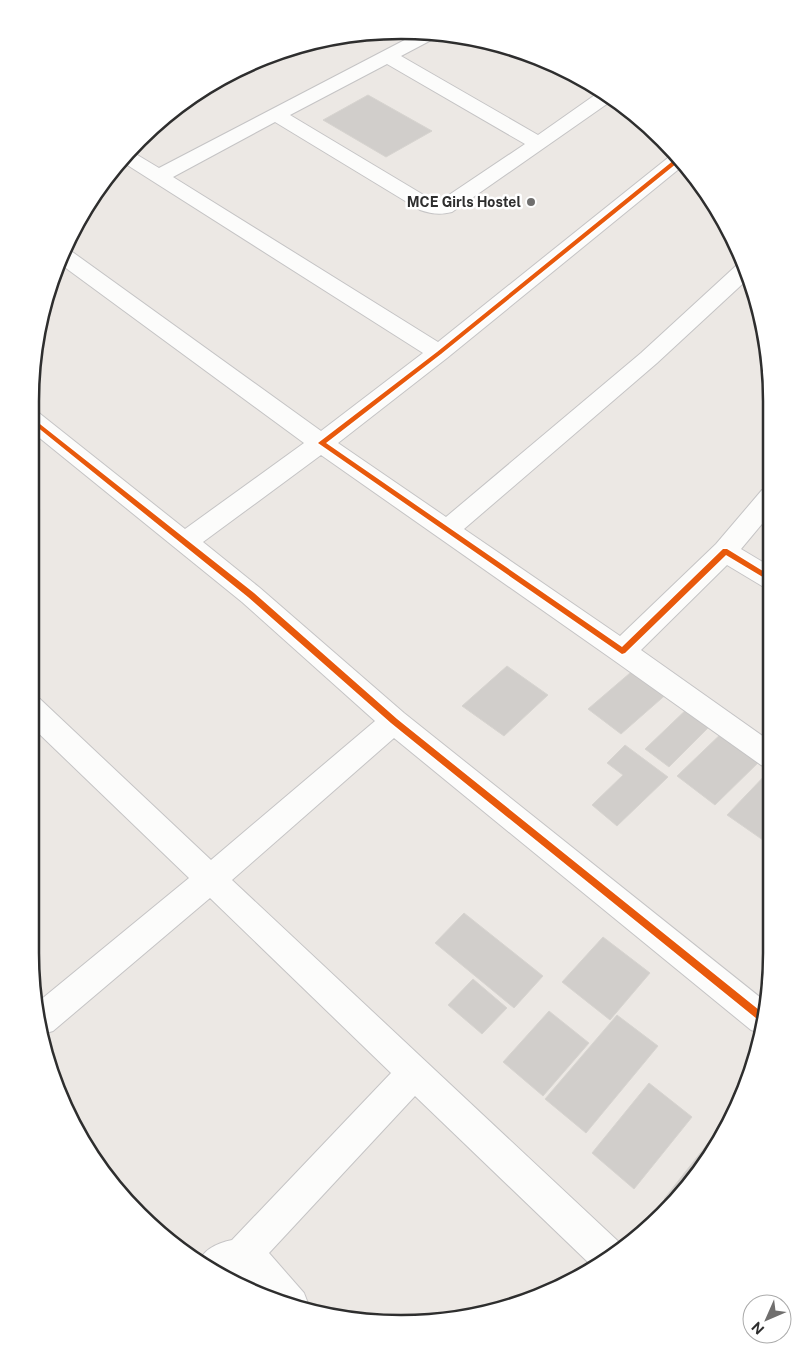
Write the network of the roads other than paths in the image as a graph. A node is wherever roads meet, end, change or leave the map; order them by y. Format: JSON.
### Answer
{"nodes":[{"id":1,"x":418,"y":40,"type":"edge"},
{"id":2,"x":387,"y":56,"type":"junction"},
{"id":3,"x":601,"y":99,"type":"edge"},
{"id":4,"x":275,"y":114,"type":"junction"},
{"id":5,"x":538,"y":143,"type":"junction"},
{"id":6,"x":132,"y":159,"type":"edge"},
{"id":7,"x":673,"y":162,"type":"edge"},
{"id":8,"x":159,"y":176,"type":"junction"},
{"id":9,"x":67,"y":260,"type":"edge"},
{"id":10,"x":740,"y":274,"type":"edge"},
{"id":11,"x":439,"y":353,"type":"junction"},
{"id":12,"x":39,"y":424,"type":"edge"},
{"id":13,"x":321,"y":443,"type":"junction"},
{"id":14,"x":763,"y":506,"type":"edge"},
{"id":15,"x":447,"y":530,"type":"junction"},
{"id":16,"x":184,"y":542,"type":"junction"},
{"id":17,"x":725,"y":551,"type":"junction"},
{"id":18,"x":763,"y":574,"type":"edge"},
{"id":19,"x":622,"y":651,"type":"junction"},
{"id":20,"x":39,"y":716,"type":"edge"},
{"id":21,"x":394,"y":720,"type":"junction"},
{"id":22,"x":763,"y":751,"type":"edge"},
{"id":23,"x":210,"y":880,"type":"junction"},
{"id":24,"x":758,"y":1015,"type":"edge"},
{"id":25,"x":45,"y":1017,"type":"edge"},
{"id":26,"x":414,"y":1073,"type":"junction"},
{"id":27,"x":604,"y":1253,"type":"edge"},
{"id":28,"x":227,"y":1264,"type":"edge"},
{"id":29,"x":281,"y":1295,"type":"edge"}],
"edges":[{"from":1,"to":2,"type":"street"},
{"from":2,"to":4,"type":"street"},
{"from":2,"to":5,"type":"street"},
{"from":3,"to":5,"type":"street"},
{"from":4,"to":5,"type":"street"},
{"from":4,"to":8,"type":"street"},
{"from":6,"to":8,"type":"street"},
{"from":7,"to":11,"type":"street"},
{"from":8,"to":11,"type":"street"},
{"from":9,"to":13,"type":"street"},
{"from":10,"to":15,"type":"street"},
{"from":11,"to":13,"type":"street"},
{"from":12,"to":16,"type":"street"},
{"from":13,"to":15,"type":"street"},
{"from":13,"to":16,"type":"street"},
{"from":14,"to":17,"type":"street"},
{"from":15,"to":19,"type":"street"},
{"from":16,"to":21,"type":"street"},
{"from":17,"to":18,"type":"street"},
{"from":17,"to":19,"type":"street"},
{"from":19,"to":22,"type":"street"},
{"from":20,"to":23,"type":"street"},
{"from":21,"to":23,"type":"street"},
{"from":21,"to":24,"type":"street"},
{"from":23,"to":25,"type":"street"},
{"from":23,"to":26,"type":"street"},
{"from":26,"to":27,"type":"street"},
{"from":26,"to":28,"type":"street"},
{"from":28,"to":29,"type":"street"}]}
